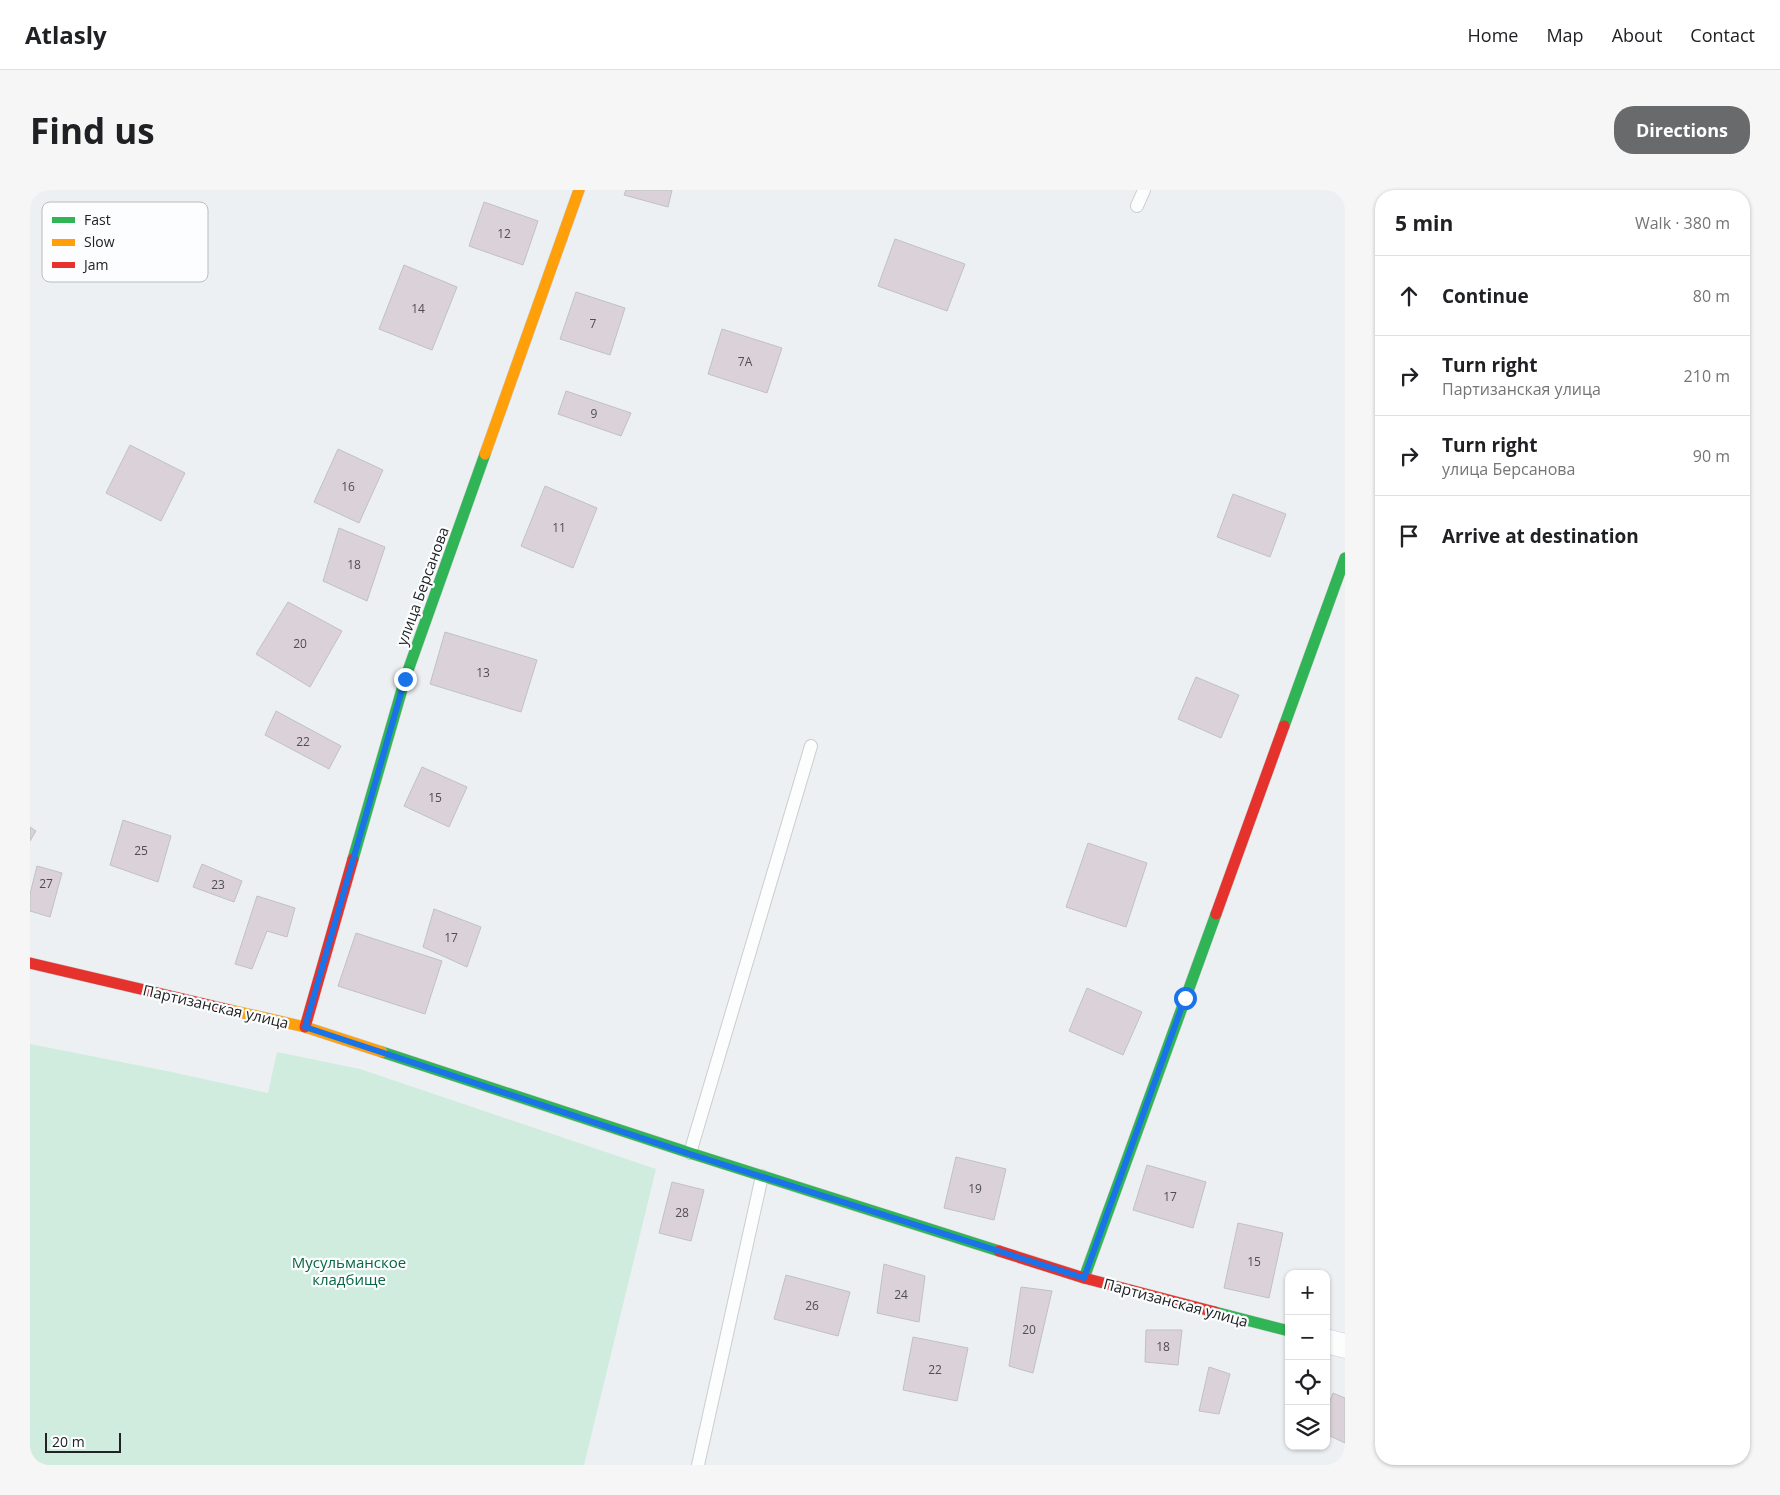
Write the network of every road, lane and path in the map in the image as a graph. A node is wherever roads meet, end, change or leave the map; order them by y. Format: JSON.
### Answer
{"nodes":[{"id":1,"x":579,"y":190,"type":"edge"},
{"id":2,"x":1144,"y":190,"type":"edge"},
{"id":3,"x":1137,"y":206,"type":"dead end"},
{"id":4,"x":1345,"y":558,"type":"edge"},
{"id":5,"x":811,"y":746,"type":"dead end"},
{"id":6,"x":30,"y":963,"type":"edge"},
{"id":7,"x":305,"y":1027,"type":"junction"},
{"id":8,"x":690,"y":1154,"type":"junction"},
{"id":9,"x":762,"y":1176,"type":"junction"},
{"id":10,"x":1084,"y":1278,"type":"junction"},
{"id":11,"x":1285,"y":1330,"type":"edge"},
{"id":12,"x":1330,"y":1342,"type":"edge"},
{"id":13,"x":1345,"y":1346,"type":"edge"},
{"id":14,"x":698,"y":1465,"type":"edge"}],
"edges":[{"from":1,"to":7,"type":"street","name":"улица Берсанова"},
{"from":2,"to":3,"type":"lane"},
{"from":4,"to":10,"type":"street"},
{"from":5,"to":8,"type":"lane"},
{"from":6,"to":7,"type":"street","name":"Партизанская улица"},
{"from":7,"to":8,"type":"street","name":"Партизанская улица"},
{"from":8,"to":9,"type":"street","name":"Партизанская улица"},
{"from":9,"to":10,"type":"street","name":"Партизанская улица"},
{"from":9,"to":14,"type":"lane"},
{"from":10,"to":11,"type":"street","name":"Партизанская улица"},
{"from":12,"to":13,"type":"street"}]}
